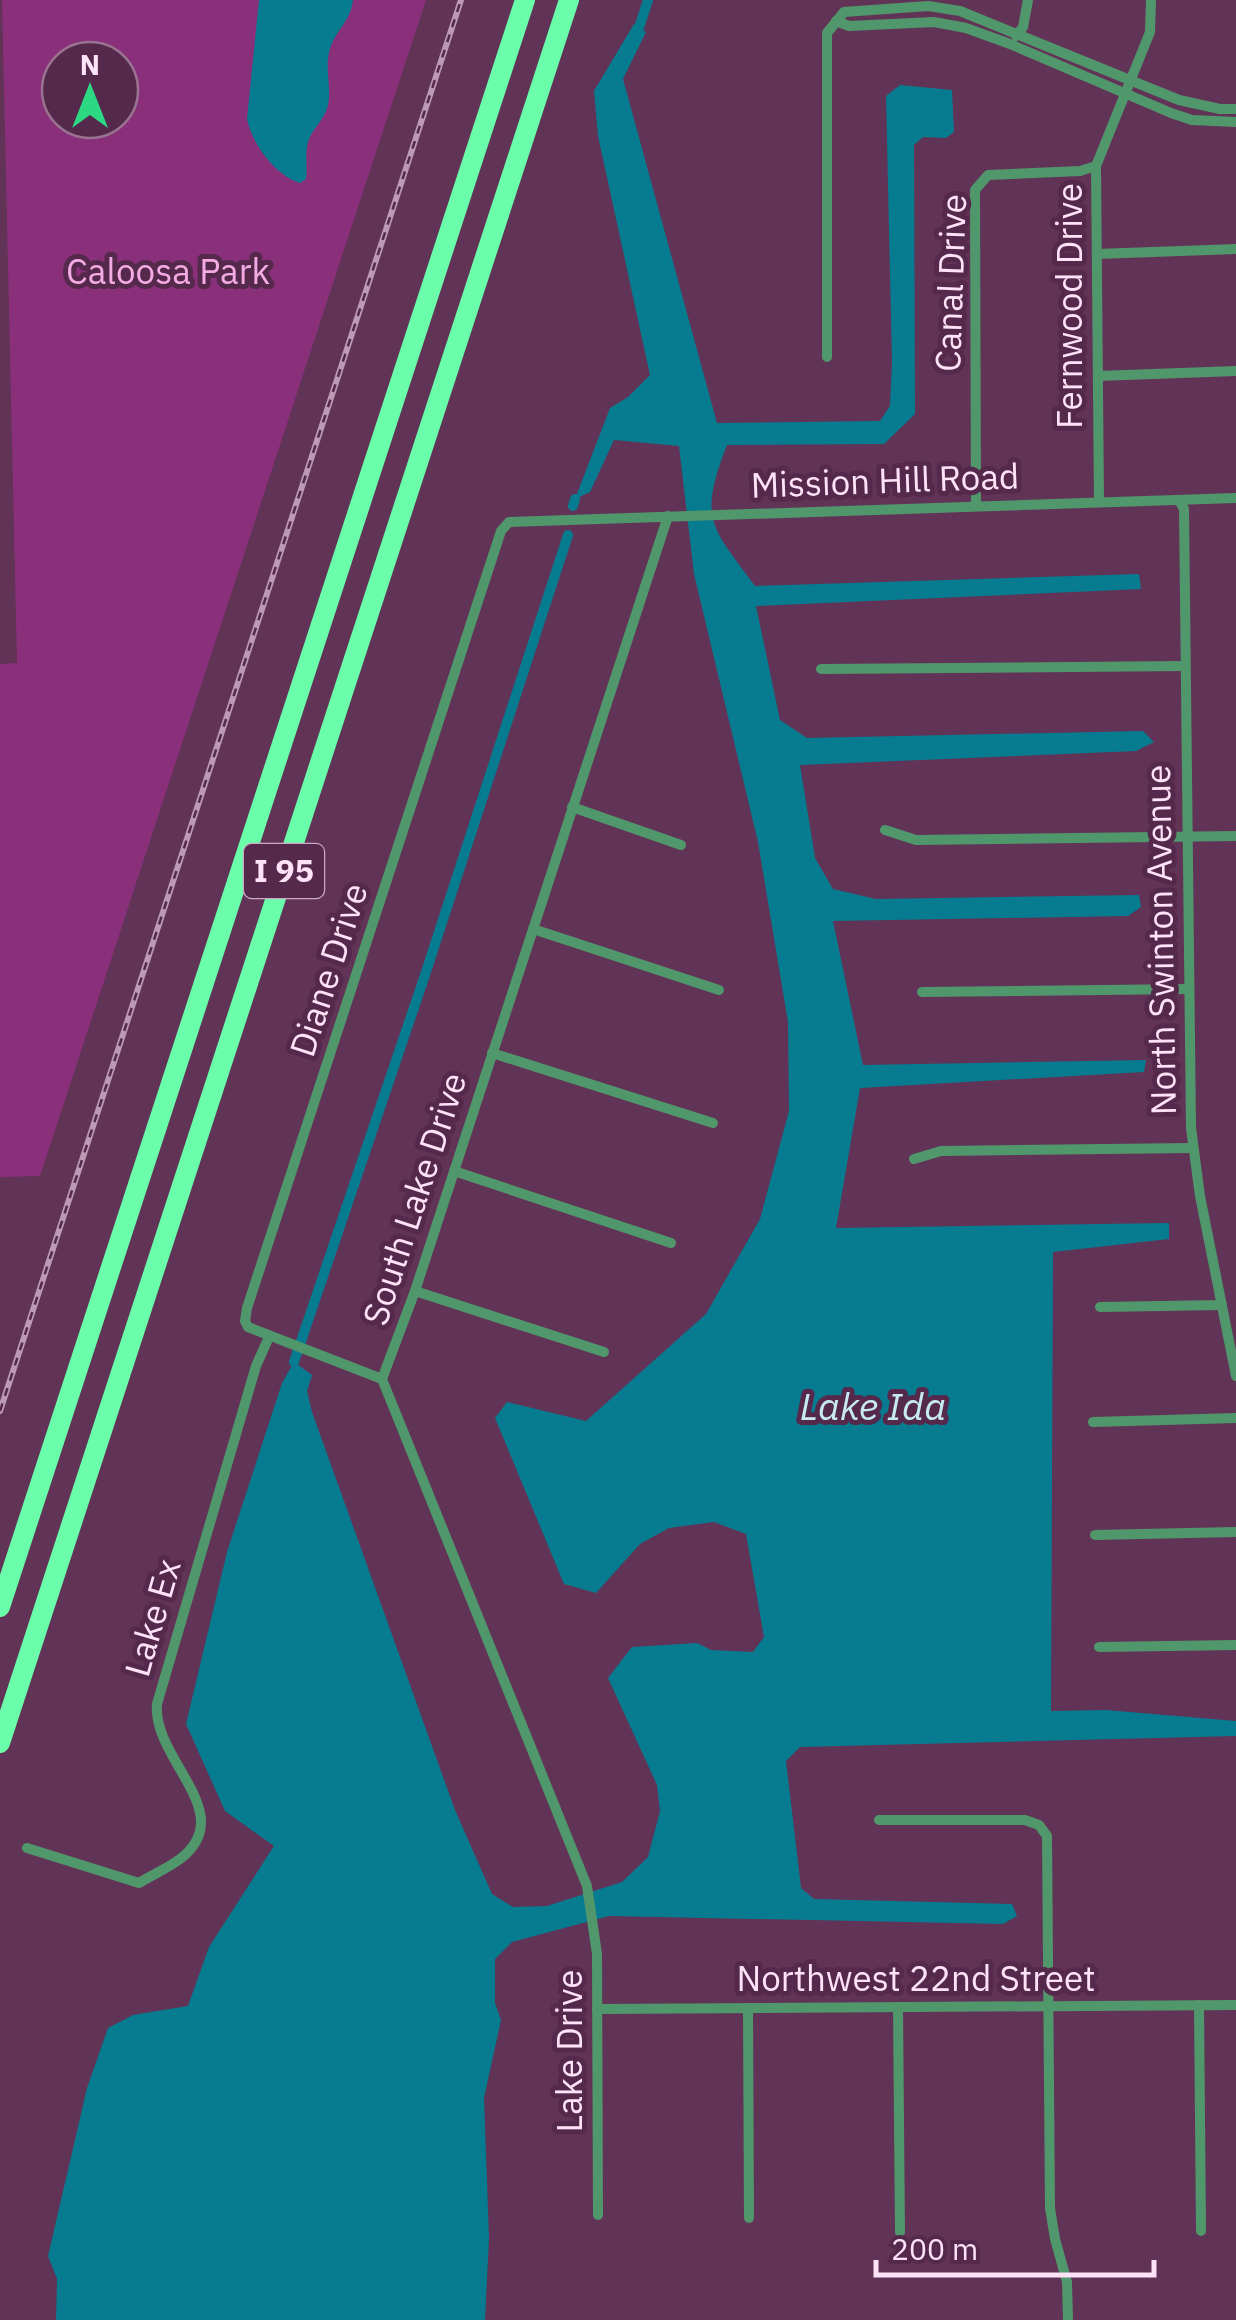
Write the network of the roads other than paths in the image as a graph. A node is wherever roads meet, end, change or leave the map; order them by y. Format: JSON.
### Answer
{"nodes":[{"id":1,"x":524,"y":0,"type":"edge"},
{"id":2,"x":569,"y":0,"type":"edge"},
{"id":3,"x":1028,"y":0,"type":"edge"},
{"id":4,"x":1152,"y":0,"type":"edge"},
{"id":5,"x":836,"y":21,"type":"junction"},
{"id":6,"x":1019,"y":33,"type":"junction"},
{"id":7,"x":1010,"y":44,"type":"junction"},
{"id":8,"x":1129,"y":80,"type":"junction"},
{"id":9,"x":1124,"y":93,"type":"junction"},
{"id":10,"x":1236,"y":108,"type":"edge"},
{"id":11,"x":1236,"y":122,"type":"edge"},
{"id":12,"x":1096,"y":166,"type":"junction"},
{"id":13,"x":1236,"y":248,"type":"edge"},
{"id":14,"x":1097,"y":254,"type":"junction"},
{"id":15,"x":827,"y":356,"type":"dead end"},
{"id":16,"x":1236,"y":372,"type":"edge"},
{"id":17,"x":1098,"y":376,"type":"junction"},
{"id":18,"x":1236,"y":498,"type":"edge"},
{"id":19,"x":1179,"y":500,"type":"junction"},
{"id":20,"x":1099,"y":501,"type":"junction"},
{"id":21,"x":976,"y":506,"type":"junction"},
{"id":22,"x":668,"y":516,"type":"junction"},
{"id":23,"x":536,"y":520,"type":"joint"},
{"id":24,"x":1185,"y":666,"type":"junction"},
{"id":25,"x":821,"y":669,"type":"dead end"},
{"id":26,"x":572,"y":807,"type":"junction"},
{"id":27,"x":885,"y":830,"type":"dead end"},
{"id":28,"x":1186,"y":835,"type":"junction"},
{"id":29,"x":1236,"y":836,"type":"edge"},
{"id":30,"x":680,"y":845,"type":"dead end"},
{"id":31,"x":534,"y":930,"type":"junction"},
{"id":32,"x":720,"y":990,"type":"dead end"},
{"id":33,"x":1188,"y":990,"type":"junction"},
{"id":34,"x":922,"y":992,"type":"dead end"},
{"id":35,"x":492,"y":1052,"type":"junction"},
{"id":36,"x":714,"y":1123,"type":"dead end"},
{"id":37,"x":1194,"y":1148,"type":"junction"},
{"id":38,"x":914,"y":1159,"type":"dead end"},
{"id":39,"x":454,"y":1171,"type":"junction"},
{"id":40,"x":672,"y":1243,"type":"dead end"},
{"id":41,"x":415,"y":1291,"type":"junction"},
{"id":42,"x":1222,"y":1304,"type":"junction"},
{"id":43,"x":1100,"y":1307,"type":"dead end"},
{"id":44,"x":269,"y":1337,"type":"junction"},
{"id":45,"x":604,"y":1352,"type":"dead end"},
{"id":46,"x":1236,"y":1376,"type":"edge"},
{"id":47,"x":382,"y":1378,"type":"junction"},
{"id":48,"x":1236,"y":1418,"type":"edge"},
{"id":49,"x":1093,"y":1422,"type":"dead end"},
{"id":50,"x":1236,"y":1532,"type":"edge"},
{"id":51,"x":1095,"y":1535,"type":"dead end"},
{"id":52,"x":0,"y":1608,"type":"edge"},
{"id":53,"x":1236,"y":1645,"type":"edge"},
{"id":54,"x":1099,"y":1647,"type":"dead end"},
{"id":55,"x":0,"y":1743,"type":"edge"},
{"id":56,"x":879,"y":1820,"type":"dead end"},
{"id":57,"x":27,"y":1848,"type":"dead end"},
{"id":58,"x":587,"y":1886,"type":"joint"},
{"id":59,"x":1236,"y":2004,"type":"edge"},
{"id":60,"x":1200,"y":2005,"type":"junction"},
{"id":61,"x":1049,"y":2006,"type":"junction"},
{"id":62,"x":898,"y":2007,"type":"junction"},
{"id":63,"x":748,"y":2008,"type":"junction"},
{"id":64,"x":597,"y":2009,"type":"junction"},
{"id":65,"x":598,"y":2216,"type":"dead end"},
{"id":66,"x":749,"y":2218,"type":"dead end"},
{"id":67,"x":1201,"y":2231,"type":"dead end"},
{"id":68,"x":900,"y":2232,"type":"dead end"},
{"id":69,"x":1068,"y":2320,"type":"edge"}],
"edges":[{"from":1,"to":52,"type":"highway","number":"I 95"},
{"from":2,"to":55,"type":"highway","number":"I 95"},
{"from":3,"to":6,"type":"street"},
{"from":4,"to":8,"type":"street","name":"Fernwood Drive"},
{"from":5,"to":6,"type":"street"},
{"from":5,"to":7,"type":"street"},
{"from":5,"to":15,"type":"street"},
{"from":6,"to":7,"type":"street"},
{"from":6,"to":8,"type":"street"},
{"from":7,"to":9,"type":"street"},
{"from":8,"to":9,"type":"street","name":"Fernwood Drive"},
{"from":8,"to":10,"type":"street"},
{"from":9,"to":11,"type":"street"},
{"from":9,"to":12,"type":"street","name":"Fernwood Drive"},
{"from":12,"to":14,"type":"street","name":"Fernwood Drive"},
{"from":12,"to":21,"type":"street","name":"Canal Drive"},
{"from":13,"to":14,"type":"street"},
{"from":14,"to":17,"type":"street","name":"Fernwood Drive"},
{"from":16,"to":17,"type":"street"},
{"from":17,"to":20,"type":"street","name":"Fernwood Drive"},
{"from":18,"to":19,"type":"street","name":"Mission Hill Road"},
{"from":19,"to":20,"type":"street","name":"Mission Hill Road"},
{"from":19,"to":24,"type":"street","name":"North Swinton Avenue"},
{"from":20,"to":21,"type":"street","name":"Mission Hill Road"},
{"from":21,"to":22,"type":"street","name":"Mission Hill Road"},
{"from":22,"to":23,"type":"street","name":"Mission Hill Road"},
{"from":22,"to":26,"type":"street","name":"South Lake Drive"},
{"from":23,"to":44,"type":"street","name":"Diane Drive"},
{"from":24,"to":25,"type":"street"},
{"from":24,"to":28,"type":"street","name":"North Swinton Avenue"},
{"from":26,"to":30,"type":"street"},
{"from":26,"to":31,"type":"street","name":"South Lake Drive"},
{"from":27,"to":28,"type":"street"},
{"from":28,"to":29,"type":"street"},
{"from":28,"to":33,"type":"street","name":"North Swinton Avenue"},
{"from":31,"to":32,"type":"street"},
{"from":31,"to":35,"type":"street","name":"South Lake Drive"},
{"from":33,"to":34,"type":"street"},
{"from":33,"to":37,"type":"street","name":"North Swinton Avenue"},
{"from":35,"to":36,"type":"street"},
{"from":35,"to":39,"type":"street","name":"South Lake Drive"},
{"from":37,"to":38,"type":"street"},
{"from":37,"to":42,"type":"street","name":"North Swinton Avenue"},
{"from":39,"to":40,"type":"street"},
{"from":39,"to":41,"type":"street","name":"South Lake Drive"},
{"from":41,"to":45,"type":"street"},
{"from":41,"to":47,"type":"street","name":"South Lake Drive"},
{"from":42,"to":43,"type":"street"},
{"from":42,"to":46,"type":"street","name":"North Swinton Avenue"},
{"from":44,"to":47,"type":"street"},
{"from":44,"to":57,"type":"street","name":"Lake Ex"},
{"from":47,"to":58,"type":"street","name":"South Lake Drive"},
{"from":48,"to":49,"type":"street"},
{"from":50,"to":51,"type":"street"},
{"from":53,"to":54,"type":"street"},
{"from":56,"to":61,"type":"street"},
{"from":58,"to":64,"type":"street","name":"Lake Drive"},
{"from":59,"to":60,"type":"street","name":"Northwest 22nd Street"},
{"from":60,"to":61,"type":"street","name":"Northwest 22nd Street"},
{"from":60,"to":67,"type":"street"},
{"from":61,"to":62,"type":"street","name":"Northwest 22nd Street"},
{"from":61,"to":69,"type":"street"},
{"from":62,"to":63,"type":"street","name":"Northwest 22nd Street"},
{"from":62,"to":68,"type":"street"},
{"from":63,"to":64,"type":"street","name":"Northwest 22nd Street"},
{"from":63,"to":66,"type":"street"},
{"from":64,"to":65,"type":"street","name":"Lake Drive"}]}
